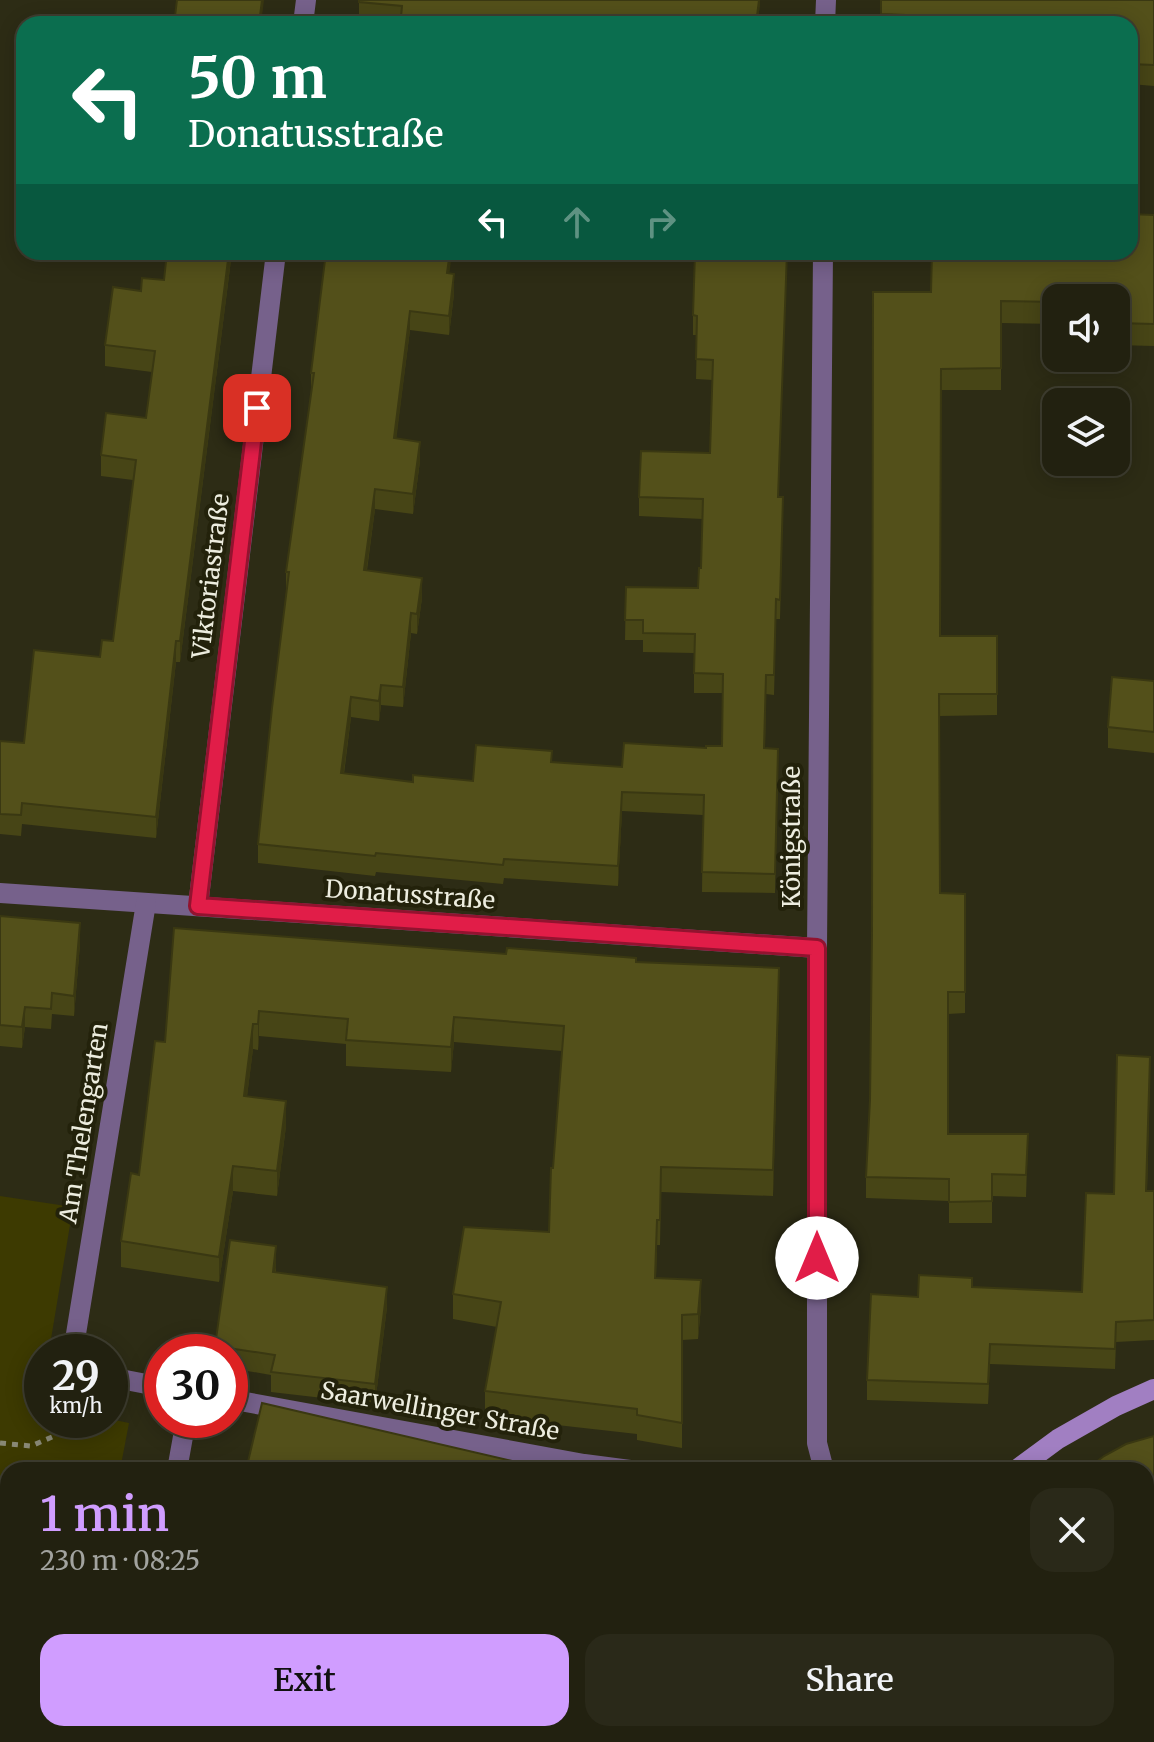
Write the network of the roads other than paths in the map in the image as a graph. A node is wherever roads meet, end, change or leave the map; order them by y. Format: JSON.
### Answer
{"nodes":[{"id":1,"x":275,"y":260,"type":"edge"},
{"id":2,"x":823,"y":260,"type":"edge"},
{"id":3,"x":0,"y":893,"type":"edge"},
{"id":4,"x":146,"y":903,"type":"junction"},
{"id":5,"x":198,"y":906,"type":"junction"},
{"id":6,"x":817,"y":948,"type":"junction"},
{"id":7,"x":76,"y":1334,"type":"edge"},
{"id":8,"x":1154,"y":1389,"type":"edge"},
{"id":9,"x":248,"y":1402,"type":"edge"},
{"id":10,"x":183,"y":1438,"type":"edge"},
{"id":11,"x":178,"y":1462,"type":"edge"},
{"id":12,"x":573,"y":1462,"type":"edge"},
{"id":13,"x":822,"y":1462,"type":"edge"},
{"id":14,"x":1027,"y":1462,"type":"edge"}],
"edges":[{"from":1,"to":5,"type":"street","name":"Viktoriastraße"},
{"from":2,"to":6,"type":"street","name":"Königstraße"},
{"from":3,"to":4,"type":"street","name":"Donatusstraße"},
{"from":4,"to":5,"type":"street","name":"Donatusstraße"},
{"from":4,"to":7,"type":"street","name":"Am Thelengarten"},
{"from":5,"to":6,"type":"street","name":"Donatusstraße"},
{"from":6,"to":13,"type":"street","name":"Königstraße"},
{"from":8,"to":14,"type":"street"},
{"from":9,"to":12,"type":"street","name":"Saarwellinger Straße"},
{"from":10,"to":11,"type":"street"}]}
